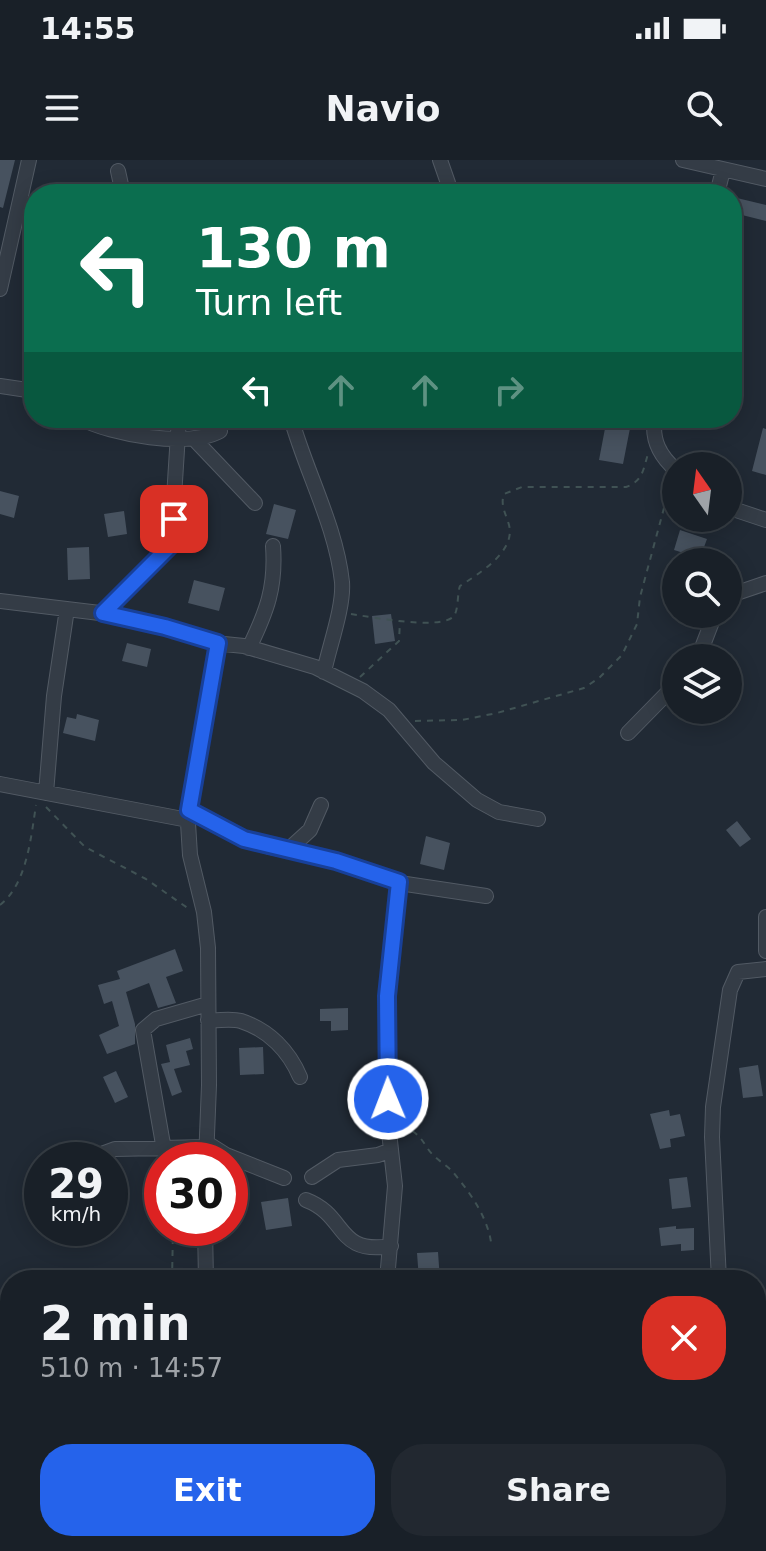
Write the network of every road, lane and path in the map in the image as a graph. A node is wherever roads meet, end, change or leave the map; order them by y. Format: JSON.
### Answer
{"nodes":[{"id":1,"x":29,"y":160,"type":"edge"},
{"id":2,"x":440,"y":160,"type":"edge"},
{"id":3,"x":683,"y":160,"type":"edge"},
{"id":4,"x":723,"y":170,"type":"junction"},
{"id":5,"x":118,"y":171,"type":"dead end"},
{"id":6,"x":766,"y":179,"type":"edge"},
{"id":7,"x":448,"y":183,"type":"dead end"},
{"id":8,"x":121,"y":184,"type":"edge"},
{"id":9,"x":720,"y":184,"type":"edge"},
{"id":10,"x":0,"y":289,"type":"edge"},
{"id":11,"x":0,"y":386,"type":"edge"},
{"id":12,"x":24,"y":390,"type":"edge"},
{"id":13,"x":114,"y":428,"type":"edge"},
{"id":14,"x":177,"y":428,"type":"edge"},
{"id":15,"x":294,"y":428,"type":"edge"},
{"id":16,"x":654,"y":428,"type":"edge"},
{"id":17,"x":220,"y":431,"type":"dead end"},
{"id":18,"x":653,"y":434,"type":"junction"},
{"id":19,"x":194,"y":439,"type":"junction"},
{"id":20,"x":175,"y":440,"type":"junction"},
{"id":21,"x":662,"y":452,"type":"edge"},
{"id":22,"x":255,"y":503,"type":"dead end"},
{"id":23,"x":742,"y":512,"type":"edge"},
{"id":24,"x":662,"y":514,"type":"edge"},
{"id":25,"x":766,"y":520,"type":"edge"},
{"id":26,"x":273,"y":546,"type":"dead end"},
{"id":27,"x":766,"y":583,"type":"edge"},
{"id":28,"x":742,"y":591,"type":"edge"},
{"id":29,"x":0,"y":601,"type":"edge"},
{"id":30,"x":67,"y":609,"type":"junction"},
{"id":31,"x":337,"y":611,"type":"junction"},
{"id":32,"x":103,"y":613,"type":"junction"},
{"id":33,"x":400,"y":621,"type":"junction"},
{"id":34,"x":218,"y":643,"type":"junction"},
{"id":35,"x":249,"y":648,"type":"junction"},
{"id":36,"x":324,"y":672,"type":"junction"},
{"id":37,"x":350,"y":685,"type":"junction"},
{"id":38,"x":662,"y":698,"type":"edge"},
{"id":39,"x":398,"y":721,"type":"junction"},
{"id":40,"x":628,"y":733,"type":"dead end"},
{"id":41,"x":0,"y":784,"type":"edge"},
{"id":42,"x":39,"y":793,"type":"junction"},
{"id":43,"x":321,"y":805,"type":"dead end"},
{"id":44,"x":189,"y":815,"type":"junction"},
{"id":45,"x":538,"y":819,"type":"dead end"},
{"id":46,"x":288,"y":850,"type":"junction"},
{"id":47,"x":399,"y":882,"type":"junction"},
{"id":48,"x":486,"y":896,"type":"dead end"},
{"id":49,"x":0,"y":905,"type":"edge"},
{"id":50,"x":766,"y":917,"type":"edge"},
{"id":51,"x":205,"y":920,"type":"junction"},
{"id":52,"x":766,"y":951,"type":"edge"},
{"id":53,"x":766,"y":969,"type":"edge"},
{"id":54,"x":208,"y":1004,"type":"junction"},
{"id":55,"x":208,"y":1020,"type":"junction"},
{"id":56,"x":300,"y":1077,"type":"dead end"},
{"id":57,"x":388,"y":1123,"type":"junction"},
{"id":58,"x":163,"y":1142,"type":"edge"},
{"id":59,"x":207,"y":1142,"type":"edge"},
{"id":60,"x":391,"y":1150,"type":"junction"},
{"id":61,"x":248,"y":1164,"type":"edge"},
{"id":62,"x":312,"y":1177,"type":"dead end"},
{"id":63,"x":284,"y":1178,"type":"dead end"},
{"id":64,"x":306,"y":1200,"type":"dead end"},
{"id":65,"x":491,"y":1242,"type":"dead end"},
{"id":66,"x":173,"y":1246,"type":"edge"},
{"id":67,"x":205,"y":1246,"type":"edge"},
{"id":68,"x":391,"y":1246,"type":"junction"},
{"id":69,"x":172,"y":1270,"type":"edge"},
{"id":70,"x":206,"y":1270,"type":"edge"},
{"id":71,"x":388,"y":1270,"type":"edge"},
{"id":72,"x":719,"y":1270,"type":"edge"}],
"edges":[{"from":1,"to":10,"type":"street"},
{"from":2,"to":7,"type":"street"},
{"from":3,"to":4,"type":"street"},
{"from":4,"to":6,"type":"street"},
{"from":4,"to":9,"type":"street"},
{"from":5,"to":8,"type":"street"},
{"from":11,"to":12,"type":"street"},
{"from":13,"to":20,"type":"street"},
{"from":14,"to":20,"type":"street"},
{"from":15,"to":31,"type":"street"},
{"from":16,"to":18,"type":"street"},
{"from":17,"to":19,"type":"street"},
{"from":18,"to":21,"type":"street"},
{"from":18,"to":33,"type":"path"},
{"from":19,"to":20,"type":"street"},
{"from":19,"to":22,"type":"street"},
{"from":20,"to":32,"type":"street"},
{"from":23,"to":25,"type":"street"},
{"from":24,"to":39,"type":"path"},
{"from":26,"to":35,"type":"street"},
{"from":27,"to":28,"type":"street"},
{"from":29,"to":30,"type":"street"},
{"from":30,"to":32,"type":"street"},
{"from":30,"to":42,"type":"street"},
{"from":31,"to":33,"type":"path"},
{"from":31,"to":36,"type":"street"},
{"from":32,"to":34,"type":"street"},
{"from":33,"to":37,"type":"path"},
{"from":34,"to":35,"type":"street"},
{"from":34,"to":44,"type":"street"},
{"from":35,"to":36,"type":"street"},
{"from":36,"to":37,"type":"street"},
{"from":37,"to":39,"type":"street"},
{"from":38,"to":40,"type":"street"},
{"from":39,"to":45,"type":"street"},
{"from":41,"to":42,"type":"street"},
{"from":42,"to":44,"type":"street"},
{"from":42,"to":49,"type":"path"},
{"from":42,"to":51,"type":"path"},
{"from":43,"to":46,"type":"street"},
{"from":44,"to":46,"type":"street"},
{"from":44,"to":51,"type":"street"},
{"from":46,"to":47,"type":"street"},
{"from":47,"to":48,"type":"street"},
{"from":47,"to":57,"type":"street"},
{"from":50,"to":52,"type":"street"},
{"from":51,"to":54,"type":"street"},
{"from":53,"to":72,"type":"street"},
{"from":54,"to":55,"type":"street"},
{"from":54,"to":58,"type":"street"},
{"from":55,"to":56,"type":"street"},
{"from":55,"to":59,"type":"street"},
{"from":57,"to":60,"type":"street"},
{"from":57,"to":65,"type":"path"},
{"from":60,"to":62,"type":"street"},
{"from":60,"to":68,"type":"street"},
{"from":61,"to":63,"type":"street"},
{"from":64,"to":68,"type":"street"},
{"from":66,"to":69,"type":"path"},
{"from":67,"to":70,"type":"street"},
{"from":68,"to":71,"type":"street"}]}
